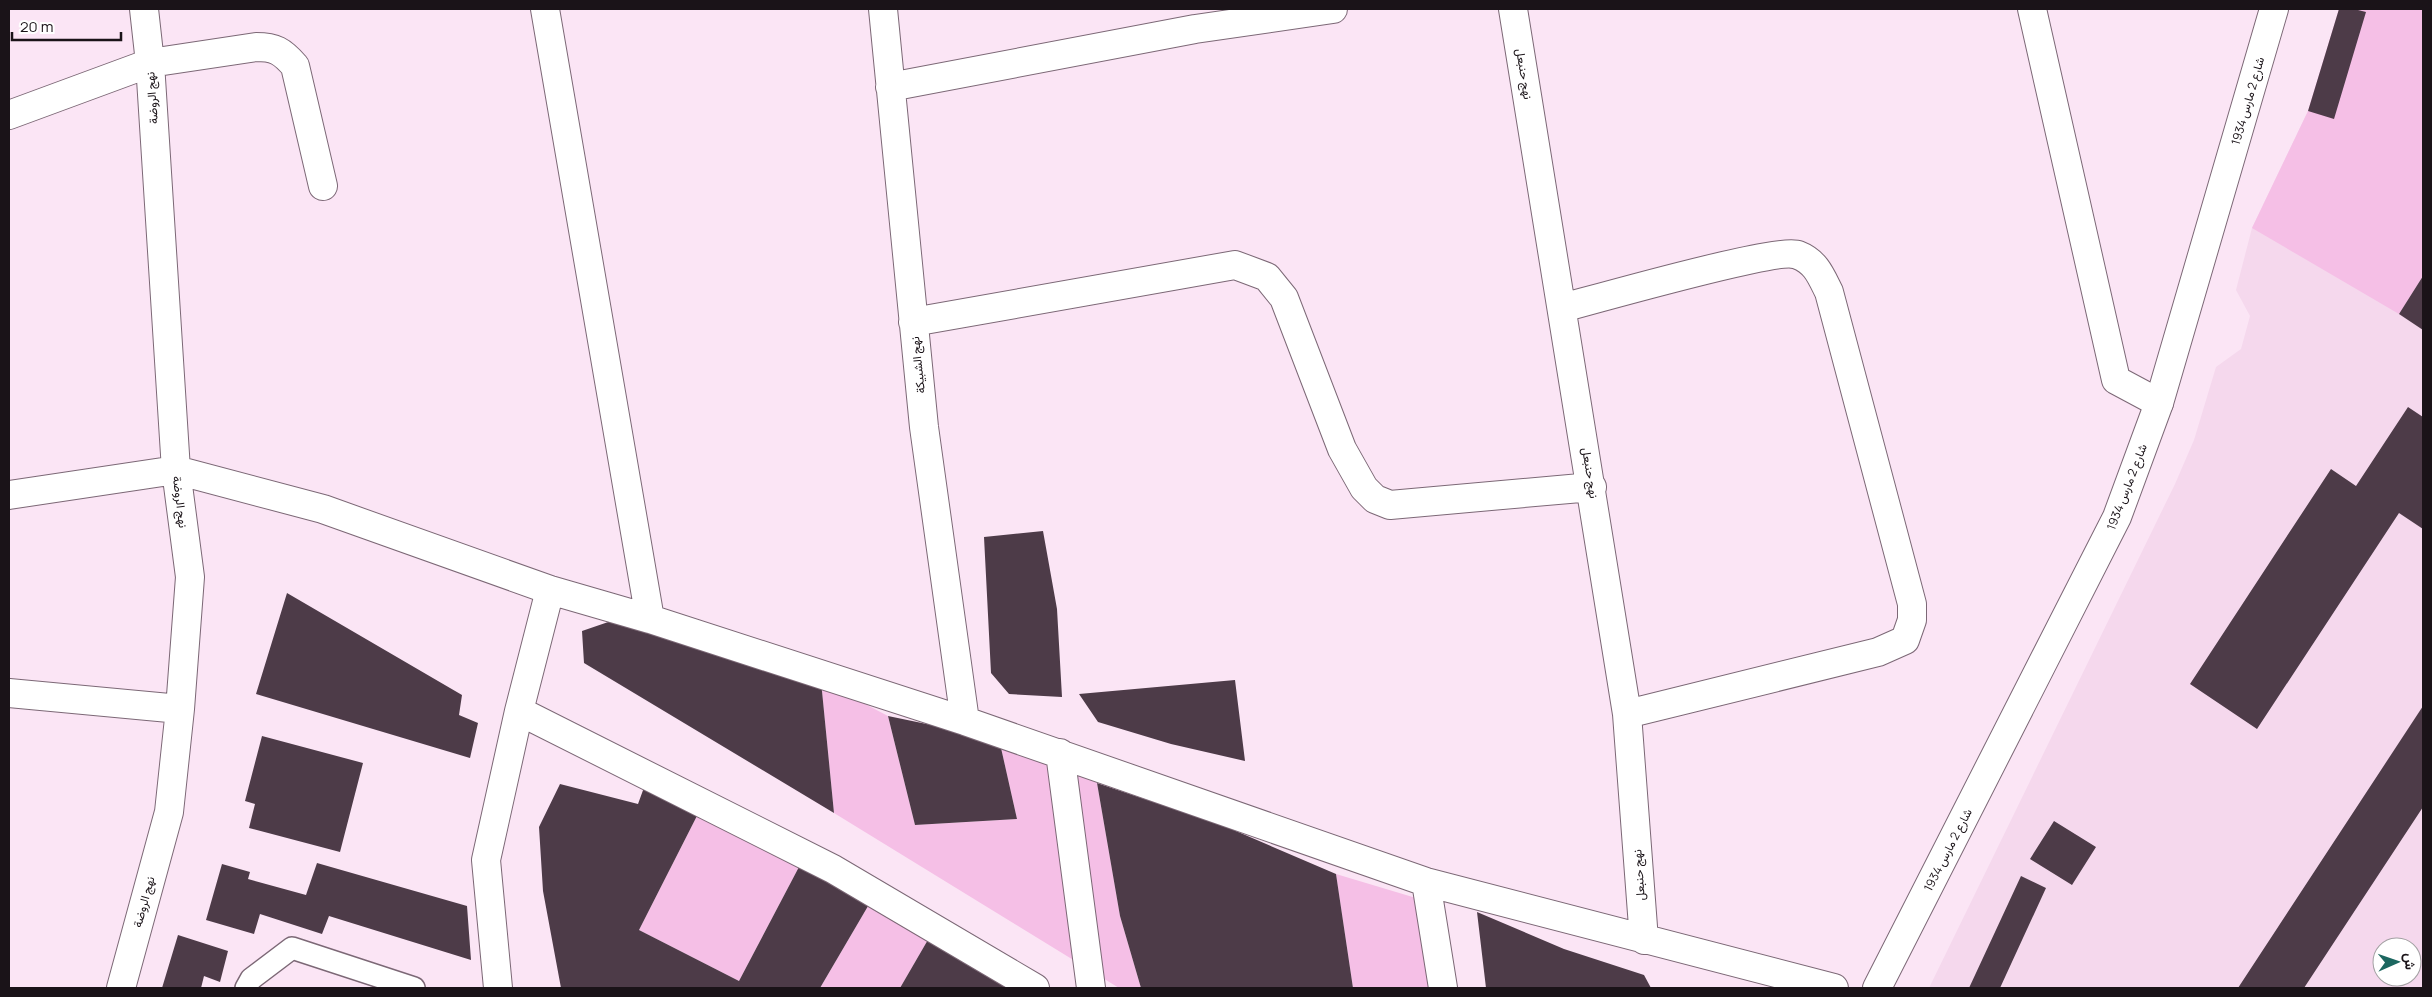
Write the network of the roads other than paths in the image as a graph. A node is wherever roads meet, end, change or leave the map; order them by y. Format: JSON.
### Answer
{"nodes":[{"id":1,"x":144,"y":9,"type":"edge"},
{"id":2,"x":545,"y":9,"type":"edge"},
{"id":3,"x":883,"y":9,"type":"edge"},
{"id":4,"x":1333,"y":9,"type":"edge"},
{"id":5,"x":1513,"y":9,"type":"edge"},
{"id":6,"x":2032,"y":9,"type":"edge"},
{"id":7,"x":2274,"y":9,"type":"edge"},
{"id":8,"x":150,"y":63,"type":"junction"},
{"id":9,"x":890,"y":87,"type":"junction"},
{"id":10,"x":9,"y":115,"type":"edge"},
{"id":11,"x":323,"y":186,"type":"dead end"},
{"id":12,"x":1562,"y":308,"type":"junction"},
{"id":13,"x":913,"y":322,"type":"junction"},
{"id":14,"x":2159,"y":403,"type":"junction"},
{"id":15,"x":176,"y":470,"type":"junction"},
{"id":16,"x":1592,"y":487,"type":"junction"},
{"id":17,"x":9,"y":495,"type":"edge"},
{"id":18,"x":550,"y":590,"type":"junction"},
{"id":19,"x":650,"y":619,"type":"junction"},
{"id":20,"x":9,"y":693,"type":"edge"},
{"id":21,"x":180,"y":710,"type":"junction"},
{"id":22,"x":519,"y":712,"type":"junction"},
{"id":23,"x":1628,"y":714,"type":"junction"},
{"id":24,"x":965,"y":721,"type":"junction"},
{"id":25,"x":1060,"y":753,"type":"junction"},
{"id":26,"x":1426,"y":882,"type":"junction"},
{"id":27,"x":1644,"y":940,"type":"junction"},
{"id":28,"x":121,"y":988,"type":"edge"},
{"id":29,"x":246,"y":988,"type":"edge"},
{"id":30,"x":414,"y":988,"type":"edge"},
{"id":31,"x":498,"y":988,"type":"edge"},
{"id":32,"x":1035,"y":988,"type":"edge"},
{"id":33,"x":1092,"y":988,"type":"edge"},
{"id":34,"x":1443,"y":988,"type":"edge"},
{"id":35,"x":1834,"y":988,"type":"edge"},
{"id":36,"x":1877,"y":988,"type":"edge"}],
"edges":[{"from":1,"to":8,"type":"street","name":"نهج الروضة"},
{"from":2,"to":19,"type":"street"},
{"from":3,"to":9,"type":"street","name":"نهج الشبيكة"},
{"from":4,"to":9,"type":"street"},
{"from":5,"to":12,"type":"street","name":"نهج حنبعل"},
{"from":6,"to":14,"type":"street"},
{"from":7,"to":14,"type":"street","name":"شارع 2 مارس 1934"},
{"from":8,"to":10,"type":"street"},
{"from":8,"to":11,"type":"street"},
{"from":8,"to":15,"type":"street","name":"نهج الروضة"},
{"from":9,"to":13,"type":"street","name":"نهج الشبيكة"},
{"from":12,"to":16,"type":"street","name":"نهج حنبعل"},
{"from":12,"to":23,"type":"street"},
{"from":13,"to":16,"type":"street"},
{"from":13,"to":24,"type":"street","name":"نهج الشبيكة"},
{"from":14,"to":36,"type":"street","name":"شارع 2 مارس 1934"},
{"from":15,"to":17,"type":"street"},
{"from":15,"to":18,"type":"street"},
{"from":15,"to":21,"type":"street","name":"نهج الروضة"},
{"from":16,"to":23,"type":"street","name":"نهج حنبعل"},
{"from":18,"to":19,"type":"street"},
{"from":18,"to":22,"type":"street"},
{"from":19,"to":24,"type":"street"},
{"from":20,"to":21,"type":"street"},
{"from":21,"to":28,"type":"street","name":"نهج الروضة"},
{"from":22,"to":31,"type":"street"},
{"from":22,"to":32,"type":"street"},
{"from":23,"to":27,"type":"street","name":"نهج حنبعل"},
{"from":24,"to":25,"type":"street"},
{"from":25,"to":26,"type":"street"},
{"from":25,"to":33,"type":"street"},
{"from":26,"to":27,"type":"street"},
{"from":26,"to":34,"type":"street"},
{"from":27,"to":35,"type":"street"},
{"from":29,"to":30,"type":"lane"}]}
